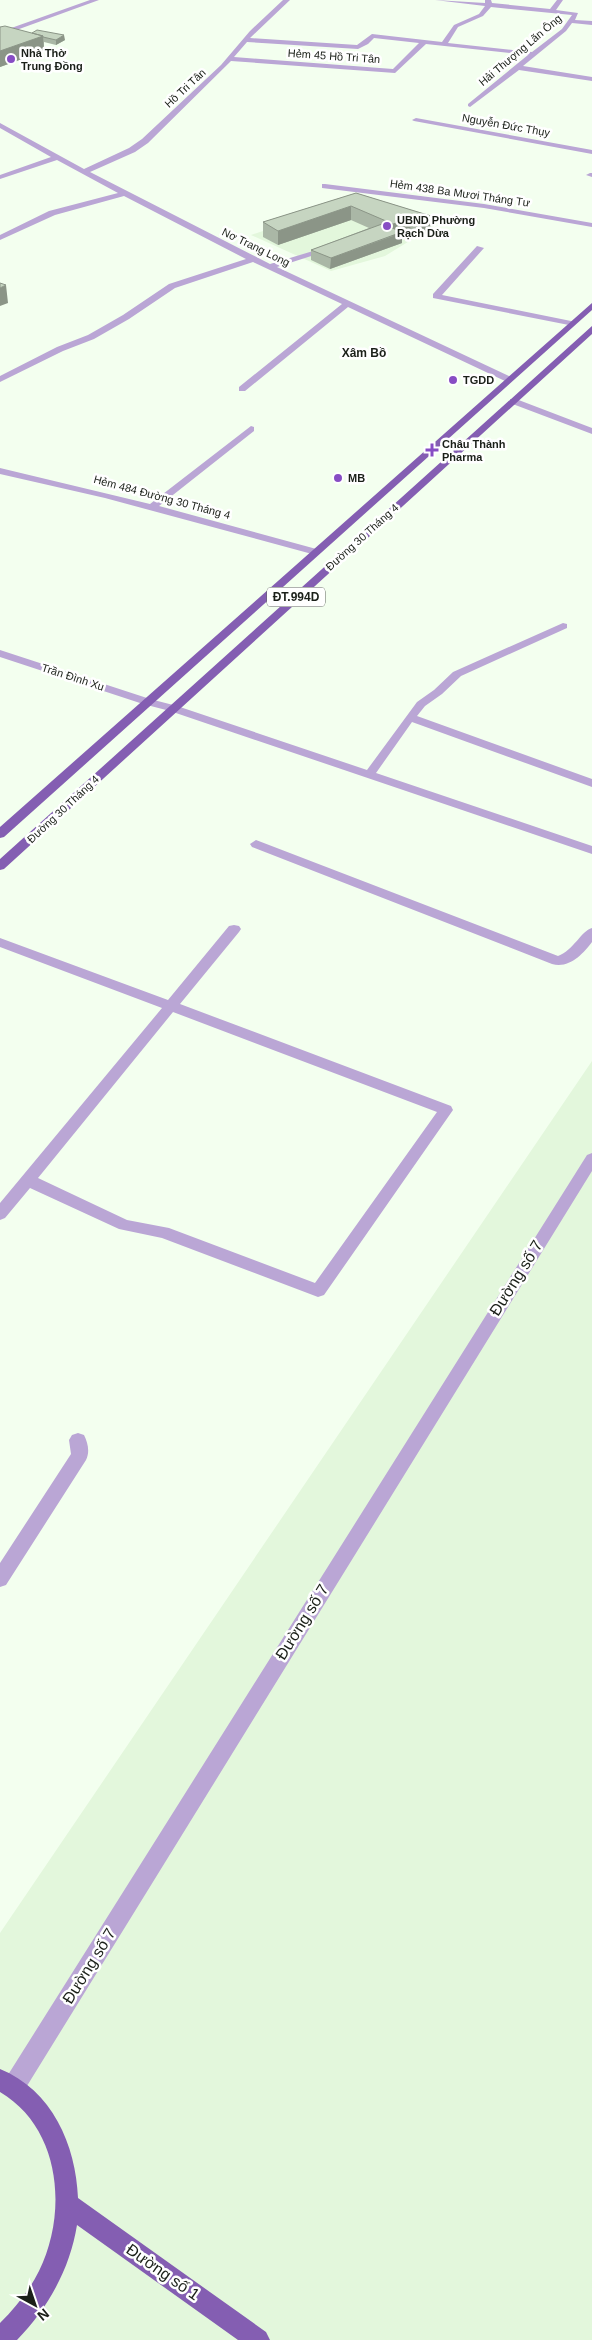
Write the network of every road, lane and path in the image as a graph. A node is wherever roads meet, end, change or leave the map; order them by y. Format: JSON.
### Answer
{"nodes":[{"id":1,"x":96,"y":0,"type":"edge"},
{"id":2,"x":287,"y":0,"type":"edge"},
{"id":3,"x":438,"y":0,"type":"edge"},
{"id":4,"x":560,"y":0,"type":"edge"},
{"id":5,"x":488,"y":2,"type":"edge"},
{"id":6,"x":552,"y":11,"type":"junction"},
{"id":7,"x":570,"y":22,"type":"junction"},
{"id":8,"x":592,"y":23,"type":"edge"},
{"id":9,"x":0,"y":34,"type":"edge"},
{"id":10,"x":245,"y":40,"type":"junction"},
{"id":11,"x":425,"y":42,"type":"junction"},
{"id":12,"x":444,"y":44,"type":"junction"},
{"id":13,"x":533,"y":54,"type":"junction"},
{"id":14,"x":229,"y":59,"type":"junction"},
{"id":15,"x":515,"y":67,"type":"junction"},
{"id":16,"x":592,"y":79,"type":"edge"},
{"id":17,"x":470,"y":105,"type":"dead end"},
{"id":18,"x":416,"y":120,"type":"dead end"},
{"id":19,"x":0,"y":125,"type":"edge"},
{"id":20,"x":592,"y":152,"type":"edge"},
{"id":21,"x":58,"y":157,"type":"junction"},
{"id":22,"x":84,"y":172,"type":"junction"},
{"id":23,"x":0,"y":177,"type":"edge"},
{"id":24,"x":325,"y":186,"type":"dead end"},
{"id":25,"x":126,"y":193,"type":"junction"},
{"id":26,"x":592,"y":225,"type":"edge"},
{"id":27,"x":0,"y":238,"type":"edge"},
{"id":28,"x":340,"y":243,"type":"edge"},
{"id":29,"x":480,"y":248,"type":"dead end"},
{"id":30,"x":253,"y":259,"type":"junction"},
{"id":31,"x":270,"y":267,"type":"junction"},
{"id":32,"x":347,"y":304,"type":"junction"},
{"id":33,"x":592,"y":306,"type":"edge"},
{"id":34,"x":571,"y":324,"type":"junction"},
{"id":35,"x":592,"y":329,"type":"edge"},
{"id":36,"x":0,"y":379,"type":"edge"},
{"id":37,"x":508,"y":379,"type":"junction"},
{"id":38,"x":531,"y":384,"type":"junction"},
{"id":39,"x":242,"y":389,"type":"dead end"},
{"id":40,"x":490,"y":396,"type":"junction"},
{"id":41,"x":513,"y":401,"type":"junction"},
{"id":42,"x":251,"y":429,"type":"dead end"},
{"id":43,"x":592,"y":431,"type":"edge"},
{"id":44,"x":0,"y":471,"type":"edge"},
{"id":45,"x":152,"y":507,"type":"junction"},
{"id":46,"x":316,"y":552,"type":"junction"},
{"id":47,"x":563,"y":626,"type":"dead end"},
{"id":48,"x":0,"y":653,"type":"edge"},
{"id":49,"x":147,"y":702,"type":"junction"},
{"id":50,"x":173,"y":708,"type":"junction"},
{"id":51,"x":410,"y":717,"type":"junction"},
{"id":52,"x":370,"y":775,"type":"junction"},
{"id":53,"x":592,"y":783,"type":"edge"},
{"id":54,"x":0,"y":834,"type":"edge"},
{"id":55,"x":256,"y":844,"type":"dead end"},
{"id":56,"x":592,"y":850,"type":"edge"},
{"id":57,"x":0,"y":866,"type":"edge"},
{"id":58,"x":234,"y":929,"type":"dead end"},
{"id":59,"x":592,"y":932,"type":"edge"},
{"id":60,"x":0,"y":942,"type":"edge"},
{"id":61,"x":171,"y":1006,"type":"junction"},
{"id":62,"x":592,"y":1159,"type":"edge"},
{"id":63,"x":28,"y":1180,"type":"junction"},
{"id":64,"x":0,"y":1214,"type":"edge"},
{"id":65,"x":78,"y":1440,"type":"dead end"},
{"id":66,"x":0,"y":1579,"type":"edge"},
{"id":67,"x":7,"y":2083,"type":"edge"},
{"id":68,"x":67,"y":2204,"type":"junction"},
{"id":69,"x":0,"y":2340,"type":"edge"},
{"id":70,"x":258,"y":2340,"type":"edge"}],
"edges":[{"from":1,"to":9,"type":"street"},
{"from":2,"to":10,"type":"street","name":"Hồ Tri Tân"},
{"from":3,"to":5,"type":"street"},
{"from":4,"to":6,"type":"street","name":"Hải Thượng Lãn Ông"},
{"from":5,"to":6,"type":"street"},
{"from":5,"to":12,"type":"street"},
{"from":6,"to":7,"type":"street","name":"Hải Thượng Lãn Ông"},
{"from":7,"to":8,"type":"street"},
{"from":7,"to":13,"type":"street","name":"Hải Thượng Lãn Ông"},
{"from":10,"to":11,"type":"street"},
{"from":10,"to":14,"type":"street","name":"Hồ Tri Tân"},
{"from":11,"to":12,"type":"street"},
{"from":11,"to":14,"type":"street","name":"Hẻm 45 Hồ Tri Tân"},
{"from":12,"to":13,"type":"street"},
{"from":13,"to":15,"type":"street","name":"Hải Thượng Lãn Ông"},
{"from":14,"to":22,"type":"street","name":"Hồ Tri Tân"},
{"from":15,"to":16,"type":"street"},
{"from":15,"to":17,"type":"street","name":"Hải Thượng Lãn Ông"},
{"from":18,"to":20,"type":"street","name":"Nguyễn Đức Thụy"},
{"from":19,"to":21,"type":"street","name":"Nơ Trang Long"},
{"from":21,"to":22,"type":"street","name":"Nơ Trang Long"},
{"from":21,"to":23,"type":"street"},
{"from":22,"to":25,"type":"street","name":"Nơ Trang Long"},
{"from":24,"to":26,"type":"street","name":"Hẻm 438 Ba Mươi Tháng Tư"},
{"from":25,"to":27,"type":"street"},
{"from":25,"to":30,"type":"street","name":"Nơ Trang Long"},
{"from":28,"to":31,"type":"street"},
{"from":29,"to":34,"type":"street"},
{"from":30,"to":31,"type":"street","name":"Nơ Trang Long"},
{"from":30,"to":36,"type":"street"},
{"from":31,"to":32,"type":"street","name":"Nơ Trang Long"},
{"from":32,"to":37,"type":"street","name":"Nơ Trang Long"},
{"from":32,"to":39,"type":"street"},
{"from":33,"to":34,"type":"main road","name":"Đường 30 Tháng 4","number":"ĐT.994D"},
{"from":34,"to":37,"type":"main road","name":"Đường 30 Tháng 4","number":"ĐT.994D"},
{"from":35,"to":38,"type":"main road","name":"Đường 30 Tháng 4","number":"ĐT.994D"},
{"from":37,"to":38,"type":"main road"},
{"from":37,"to":40,"type":"main road","name":"Đường 30 Tháng 4","number":"ĐT.994D"},
{"from":38,"to":41,"type":"main road","name":"Đường 30 Tháng 4","number":"ĐT.994D"},
{"from":40,"to":41,"type":"main road"},
{"from":40,"to":46,"type":"main road","name":"Đường 30 Tháng 4","number":"ĐT.994D"},
{"from":41,"to":43,"type":"street"},
{"from":41,"to":50,"type":"main road","name":"Đường 30 Tháng 4","number":"ĐT.994D"},
{"from":42,"to":45,"type":"street"},
{"from":44,"to":45,"type":"street","name":"Hẻm 484 Đường 30 Tháng 4"},
{"from":45,"to":46,"type":"street","name":"Hẻm 484 Đường 30 Tháng 4"},
{"from":46,"to":49,"type":"main road","name":"Đường 30 Tháng 4","number":"ĐT.994D"},
{"from":47,"to":51,"type":"street"},
{"from":48,"to":49,"type":"street","name":"Trần Đình Xu"},
{"from":49,"to":50,"type":"street","name":"Trần Đình Xu"},
{"from":49,"to":54,"type":"main road","name":"Đường 30 Tháng 4","number":"ĐT.994D"},
{"from":50,"to":52,"type":"street","name":"Trần Đình Xu"},
{"from":50,"to":57,"type":"main road","name":"Đường 30 Tháng 4","number":"ĐT.994D"},
{"from":51,"to":52,"type":"street"},
{"from":51,"to":53,"type":"street"},
{"from":52,"to":56,"type":"street","name":"Trần Đình Xu"},
{"from":55,"to":59,"type":"street"},
{"from":58,"to":61,"type":"street"},
{"from":60,"to":61,"type":"street"},
{"from":61,"to":63,"type":"street"},
{"from":61,"to":63,"type":"street"},
{"from":62,"to":67,"type":"street","name":"Đường số 7"},
{"from":63,"to":64,"type":"street"},
{"from":65,"to":66,"type":"street"},
{"from":67,"to":68,"type":"main road"},
{"from":68,"to":69,"type":"main road"},
{"from":68,"to":70,"type":"main road","name":"Đường số 1"}]}
